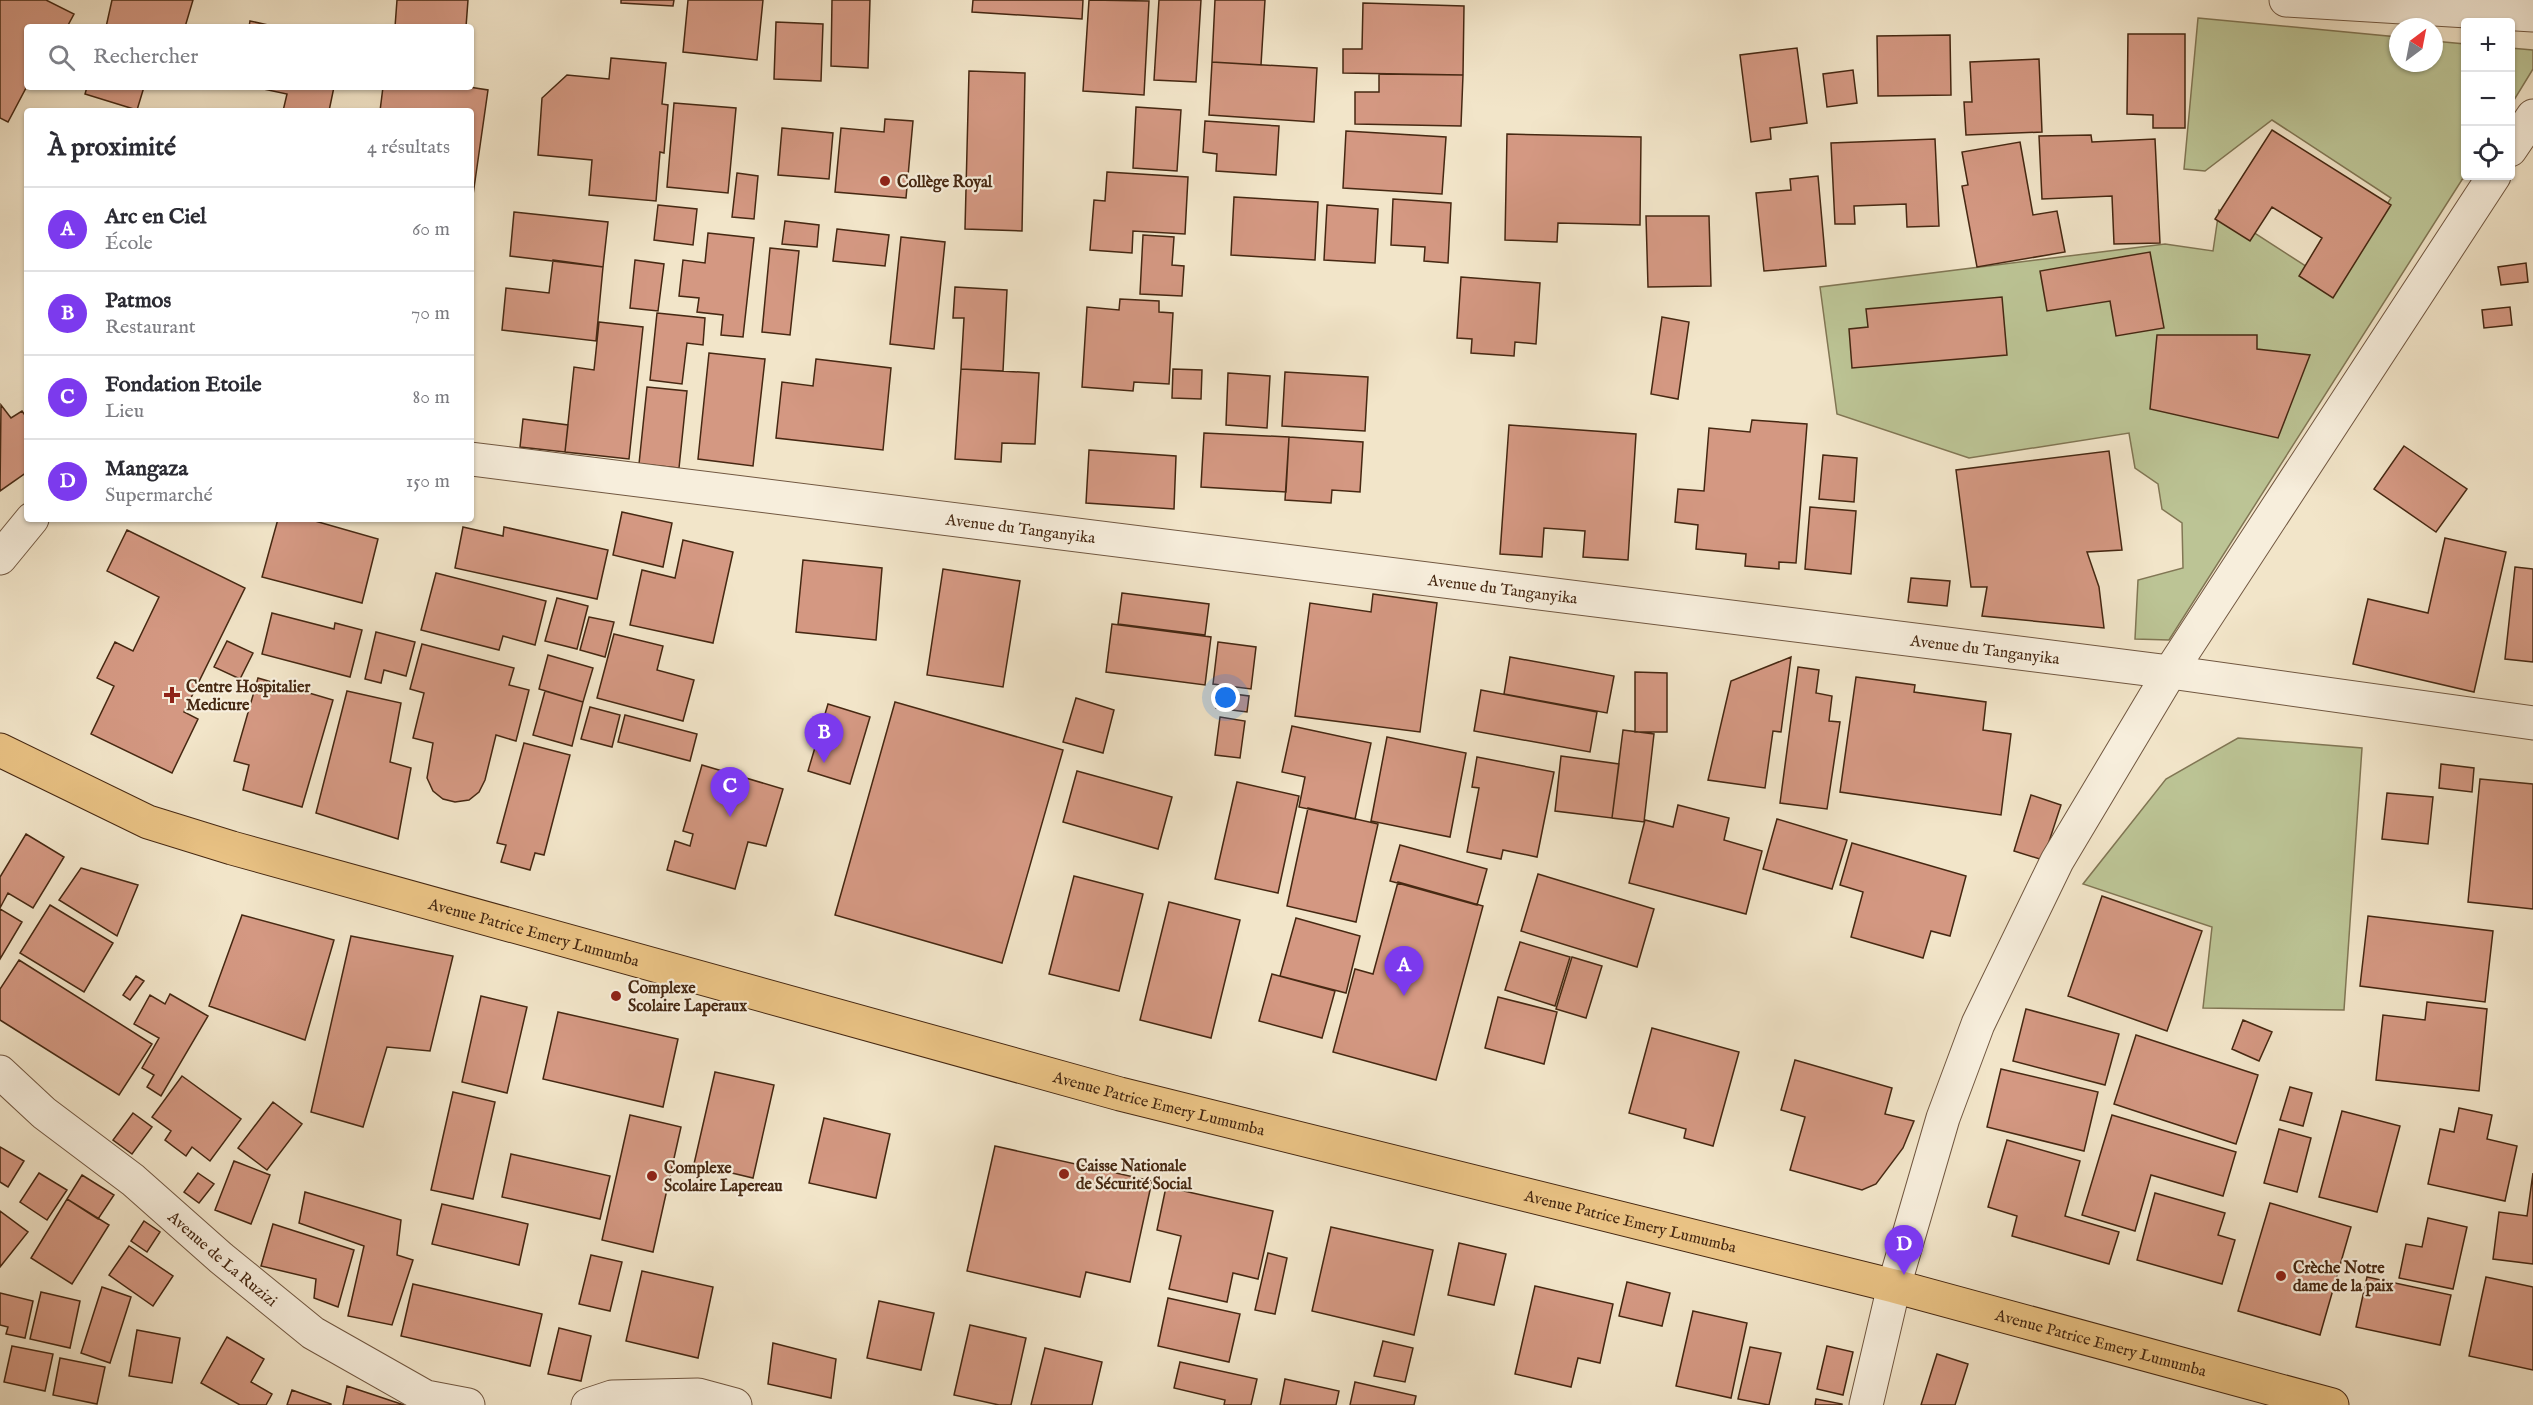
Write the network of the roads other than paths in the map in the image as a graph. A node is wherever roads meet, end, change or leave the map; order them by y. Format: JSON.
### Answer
{"nodes":[{"id":1,"x":2286,"y":0,"type":"edge"},
{"id":2,"x":2533,"y":15,"type":"edge"},
{"id":3,"x":2533,"y":116,"type":"edge"},
{"id":4,"x":2515,"y":144,"type":"edge"},
{"id":5,"x":2491,"y":180,"type":"edge"},
{"id":6,"x":474,"y":459,"type":"edge"},
{"id":7,"x":30,"y":522,"type":"edge"},
{"id":8,"x":0,"y":558,"type":"edge"},
{"id":9,"x":2170,"y":672,"type":"junction"},
{"id":10,"x":2533,"y":723,"type":"edge"},
{"id":11,"x":0,"y":750,"type":"edge"},
{"id":12,"x":0,"y":1072,"type":"edge"},
{"id":13,"x":1894,"y":1286,"type":"junction"},
{"id":14,"x":468,"y":1405,"type":"edge"},
{"id":15,"x":588,"y":1405,"type":"edge"},
{"id":16,"x":735,"y":1405,"type":"edge"},
{"id":17,"x":1866,"y":1405,"type":"edge"},
{"id":18,"x":2332,"y":1405,"type":"edge"}],
"edges":[{"from":1,"to":2,"type":"street"},
{"from":3,"to":4,"type":"street"},
{"from":5,"to":9,"type":"street"},
{"from":6,"to":9,"type":"street","name":"Avenue du Tanganyika"},
{"from":7,"to":8,"type":"street"},
{"from":9,"to":10,"type":"street","name":"Avenue du Tanganyika"},
{"from":9,"to":13,"type":"street"},
{"from":11,"to":13,"type":"main road","name":"Avenue Patrice Emery Lumumba"},
{"from":12,"to":14,"type":"street","name":"Avenue de La Ruzizi"},
{"from":13,"to":17,"type":"street"},
{"from":13,"to":18,"type":"main road","name":"Avenue Patrice Emery Lumumba"},
{"from":15,"to":16,"type":"street"}]}
